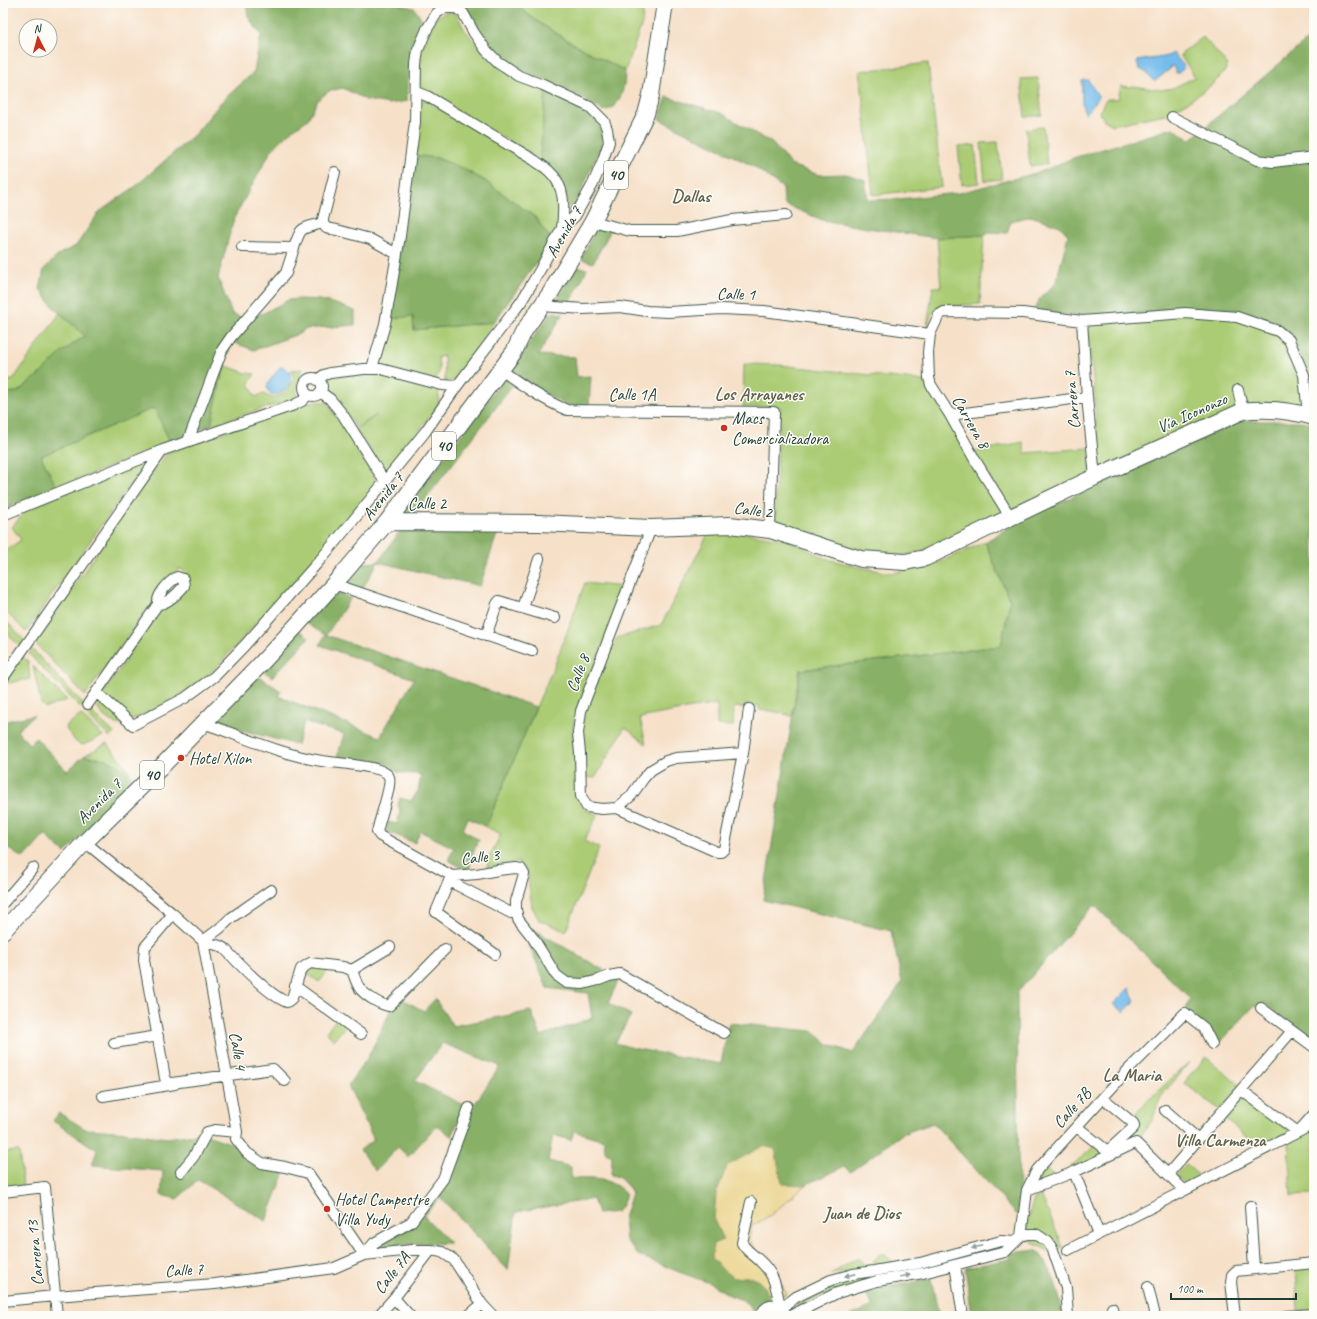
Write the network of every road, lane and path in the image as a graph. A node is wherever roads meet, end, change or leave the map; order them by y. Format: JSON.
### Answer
{"nodes":[{"id":1,"x":665,"y":3,"type":"edge"},
{"id":2,"x":417,"y":92,"type":"junction"},
{"id":3,"x":1172,"y":118,"type":"dead end"},
{"id":4,"x":1314,"y":157,"type":"edge"},
{"id":5,"x":335,"y":172,"type":"dead end"},
{"id":6,"x":786,"y":215,"type":"dead end"},
{"id":7,"x":593,"y":221,"type":"junction"},
{"id":8,"x":323,"y":223,"type":"junction"},
{"id":9,"x":562,"y":228,"type":"junction"},
{"id":10,"x":242,"y":247,"type":"dead end"},
{"id":11,"x":294,"y":248,"type":"junction"},
{"id":12,"x":397,"y":254,"type":"junction"},
{"id":13,"x":541,"y":306,"type":"junction"},
{"id":14,"x":1082,"y":321,"type":"junction"},
{"id":15,"x":930,"y":334,"type":"junction"},
{"id":16,"x":372,"y":368,"type":"junction"},
{"id":17,"x":501,"y":370,"type":"junction"},
{"id":18,"x":317,"y":380,"type":"junction"},
{"id":19,"x":457,"y":386,"type":"junction"},
{"id":20,"x":1238,"y":390,"type":"dead end"},
{"id":21,"x":320,"y":392,"type":"junction"},
{"id":22,"x":308,"y":395,"type":"junction"},
{"id":23,"x":1087,"y":397,"type":"junction"},
{"id":24,"x":1243,"y":411,"type":"junction"},
{"id":25,"x":950,"y":415,"type":"junction"},
{"id":26,"x":1311,"y":416,"type":"edge"},
{"id":27,"x":188,"y":441,"type":"junction"},
{"id":28,"x":163,"y":450,"type":"junction"},
{"id":29,"x":1093,"y":478,"type":"junction"},
{"id":30,"x":385,"y":482,"type":"junction"},
{"id":31,"x":3,"y":515,"type":"edge"},
{"id":32,"x":1010,"y":518,"type":"junction"},
{"id":33,"x":388,"y":522,"type":"junction"},
{"id":34,"x":651,"y":528,"type":"junction"},
{"id":35,"x":770,"y":530,"type":"junction"},
{"id":36,"x":539,"y":559,"type":"dead end"},
{"id":37,"x":334,"y":584,"type":"junction"},
{"id":38,"x":158,"y":604,"type":"dead end"},
{"id":39,"x":523,"y":608,"type":"junction"},
{"id":40,"x":555,"y":618,"type":"dead end"},
{"id":41,"x":486,"y":636,"type":"junction"},
{"id":42,"x":532,"y":652,"type":"dead end"},
{"id":43,"x":3,"y":678,"type":"edge"},
{"id":44,"x":96,"y":692,"type":"junction"},
{"id":45,"x":88,"y":704,"type":"dead end"},
{"id":46,"x":749,"y":709,"type":"dead end"},
{"id":47,"x":203,"y":723,"type":"junction"},
{"id":48,"x":743,"y":753,"type":"junction"},
{"id":49,"x":617,"y":808,"type":"junction"},
{"id":50,"x":85,"y":842,"type":"junction"},
{"id":51,"x":33,"y":868,"type":"dead end"},
{"id":52,"x":451,"y":879,"type":"junction"},
{"id":53,"x":271,"y":890,"type":"dead end"},
{"id":54,"x":3,"y":903,"type":"edge"},
{"id":55,"x":511,"y":912,"type":"dead end"},
{"id":56,"x":173,"y":914,"type":"junction"},
{"id":57,"x":3,"y":931,"type":"edge"},
{"id":58,"x":203,"y":941,"type":"junction"},
{"id":59,"x":390,"y":947,"type":"dead end"},
{"id":60,"x":445,"y":949,"type":"dead end"},
{"id":61,"x":495,"y":954,"type":"dead end"},
{"id":62,"x":352,"y":970,"type":"junction"},
{"id":63,"x":295,"y":986,"type":"junction"},
{"id":64,"x":1261,"y":1008,"type":"dead end"},
{"id":65,"x":1292,"y":1031,"type":"junction"},
{"id":66,"x":724,"y":1033,"type":"dead end"},
{"id":67,"x":361,"y":1034,"type":"dead end"},
{"id":68,"x":158,"y":1036,"type":"junction"},
{"id":69,"x":114,"y":1043,"type":"dead end"},
{"id":70,"x":1212,"y":1044,"type":"dead end"},
{"id":71,"x":1314,"y":1047,"type":"edge"},
{"id":72,"x":226,"y":1076,"type":"junction"},
{"id":73,"x":285,"y":1081,"type":"dead end"},
{"id":74,"x":1241,"y":1090,"type":"junction"},
{"id":75,"x":103,"y":1096,"type":"dead end"},
{"id":76,"x":1103,"y":1098,"type":"junction"},
{"id":77,"x":468,"y":1108,"type":"dead end"},
{"id":78,"x":1165,"y":1110,"type":"dead end"},
{"id":79,"x":1314,"y":1114,"type":"edge"},
{"id":80,"x":1314,"y":1124,"type":"edge"},
{"id":81,"x":1076,"y":1127,"type":"junction"},
{"id":82,"x":237,"y":1132,"type":"junction"},
{"id":83,"x":1298,"y":1132,"type":"junction"},
{"id":84,"x":1198,"y":1139,"type":"junction"},
{"id":85,"x":181,"y":1172,"type":"dead end"},
{"id":86,"x":1074,"y":1172,"type":"junction"},
{"id":87,"x":1168,"y":1174,"type":"junction"},
{"id":88,"x":1027,"y":1190,"type":"junction"},
{"id":89,"x":1184,"y":1190,"type":"junction"},
{"id":90,"x":3,"y":1192,"type":"edge"},
{"id":91,"x":751,"y":1202,"type":"dead end"},
{"id":92,"x":1250,"y":1206,"type":"dead end"},
{"id":93,"x":1099,"y":1234,"type":"junction"},
{"id":94,"x":1018,"y":1239,"type":"junction"},
{"id":95,"x":431,"y":1250,"type":"junction"},
{"id":96,"x":1068,"y":1250,"type":"dead end"},
{"id":97,"x":364,"y":1255,"type":"junction"},
{"id":98,"x":1314,"y":1263,"type":"edge"},
{"id":99,"x":955,"y":1265,"type":"junction"},
{"id":100,"x":1254,"y":1268,"type":"junction"},
{"id":101,"x":1148,"y":1287,"type":"dead end"},
{"id":102,"x":55,"y":1296,"type":"junction"},
{"id":103,"x":394,"y":1298,"type":"junction"},
{"id":104,"x":3,"y":1301,"type":"edge"},
{"id":105,"x":482,"y":1304,"type":"junction"},
{"id":106,"x":783,"y":1310,"type":"edge"},
{"id":107,"x":1314,"y":1314,"type":"edge"},
{"id":108,"x":760,"y":1315,"type":"edge"},
{"id":109,"x":57,"y":1316,"type":"edge"},
{"id":110,"x":378,"y":1316,"type":"edge"},
{"id":111,"x":410,"y":1316,"type":"edge"},
{"id":112,"x":468,"y":1316,"type":"edge"},
{"id":113,"x":493,"y":1316,"type":"edge"},
{"id":114,"x":790,"y":1316,"type":"edge"},
{"id":115,"x":963,"y":1316,"type":"edge"},
{"id":116,"x":1068,"y":1316,"type":"edge"},
{"id":117,"x":1154,"y":1316,"type":"edge"},
{"id":118,"x":1235,"y":1316,"type":"edge"},
{"id":119,"x":1286,"y":1316,"type":"edge"}],
"edges":[{"from":1,"to":7,"type":"main road","name":"Avenida 7","number":"40"},
{"from":2,"to":9,"type":"street"},
{"from":2,"to":9,"type":"street"},
{"from":2,"to":12,"type":"street"},
{"from":3,"to":4,"type":"street"},
{"from":5,"to":8,"type":"street"},
{"from":6,"to":7,"type":"street"},
{"from":7,"to":13,"type":"main road","name":"Avenida 7","number":"40"},
{"from":8,"to":11,"type":"street"},
{"from":8,"to":12,"type":"street"},
{"from":9,"to":19,"type":"street"},
{"from":10,"to":11,"type":"street"},
{"from":11,"to":27,"type":"street"},
{"from":12,"to":16,"type":"street"},
{"from":13,"to":15,"type":"street","name":"Calle 1"},
{"from":13,"to":17,"type":"main road","name":"Avenida 7","number":"40"},
{"from":14,"to":15,"type":"street","name":"Carrera 8"},
{"from":14,"to":23,"type":"street","name":"Carrera 7"},
{"from":14,"to":26,"type":"street"},
{"from":15,"to":25,"type":"street","name":"Carrera 8"},
{"from":16,"to":18,"type":"street"},
{"from":16,"to":19,"type":"street"},
{"from":17,"to":33,"type":"main road","name":"Avenida 7","number":"40"},
{"from":17,"to":35,"type":"street","name":"Calle 1A"},
{"from":18,"to":21,"type":"street"},
{"from":18,"to":22,"type":"street"},
{"from":19,"to":30,"type":"street"},
{"from":20,"to":24,"type":"street"},
{"from":21,"to":22,"type":"street"},
{"from":21,"to":30,"type":"street"},
{"from":22,"to":27,"type":"street"},
{"from":23,"to":25,"type":"street"},
{"from":23,"to":29,"type":"street","name":"Carrera 7"},
{"from":24,"to":26,"type":"main road","name":"Vía Icononzo"},
{"from":24,"to":29,"type":"main road","name":"Vía Icononzo"},
{"from":25,"to":32,"type":"street","name":"Carrera 8"},
{"from":27,"to":28,"type":"street"},
{"from":28,"to":31,"type":"street"},
{"from":28,"to":43,"type":"street"},
{"from":29,"to":32,"type":"main road","name":"Calle 2"},
{"from":30,"to":44,"type":"street"},
{"from":32,"to":35,"type":"main road","name":"Calle 2"},
{"from":33,"to":34,"type":"main road","name":"Calle 2"},
{"from":33,"to":37,"type":"main road","name":"Avenida 7","number":"40"},
{"from":34,"to":35,"type":"main road","name":"Calle 2"},
{"from":34,"to":49,"type":"street","name":"Calle 8"},
{"from":36,"to":39,"type":"street"},
{"from":37,"to":41,"type":"street"},
{"from":37,"to":47,"type":"main road","name":"Avenida 7","number":"40"},
{"from":38,"to":44,"type":"street"},
{"from":39,"to":40,"type":"street"},
{"from":39,"to":41,"type":"street"},
{"from":41,"to":42,"type":"street"},
{"from":44,"to":45,"type":"street"},
{"from":46,"to":48,"type":"street"},
{"from":47,"to":50,"type":"main road","name":"Avenida 7","number":"40"},
{"from":47,"to":52,"type":"street","name":"Calle 3"},
{"from":48,"to":49,"type":"street"},
{"from":48,"to":49,"type":"street"},
{"from":50,"to":56,"type":"street"},
{"from":50,"to":57,"type":"main road","name":"Avenida 7","number":"40"},
{"from":51,"to":54,"type":"street"},
{"from":52,"to":55,"type":"street"},
{"from":52,"to":61,"type":"street"},
{"from":52,"to":66,"type":"street","name":"Calle 3"},
{"from":53,"to":58,"type":"street"},
{"from":56,"to":58,"type":"street"},
{"from":56,"to":68,"type":"street"},
{"from":58,"to":63,"type":"street"},
{"from":58,"to":72,"type":"street","name":"Calle 4"},
{"from":59,"to":62,"type":"street"},
{"from":60,"to":62,"type":"street"},
{"from":62,"to":63,"type":"street"},
{"from":63,"to":67,"type":"street"},
{"from":64,"to":65,"type":"street"},
{"from":65,"to":71,"type":"street"},
{"from":65,"to":74,"type":"street"},
{"from":68,"to":69,"type":"street"},
{"from":68,"to":72,"type":"street"},
{"from":70,"to":76,"type":"street","name":"Calle 7B"},
{"from":72,"to":73,"type":"street"},
{"from":72,"to":75,"type":"street"},
{"from":72,"to":82,"type":"street","name":"Calle 4"},
{"from":74,"to":83,"type":"street"},
{"from":74,"to":84,"type":"street"},
{"from":76,"to":81,"type":"street","name":"Calle 7B"},
{"from":76,"to":81,"type":"street"},
{"from":77,"to":97,"type":"street"},
{"from":78,"to":84,"type":"street"},
{"from":79,"to":83,"type":"street"},
{"from":80,"to":83,"type":"street"},
{"from":81,"to":88,"type":"street","name":"Calle 7B"},
{"from":82,"to":85,"type":"street"},
{"from":82,"to":97,"type":"street","name":"Calle 4"},
{"from":83,"to":89,"type":"street"},
{"from":84,"to":87,"type":"street"},
{"from":86,"to":87,"type":"street"},
{"from":86,"to":88,"type":"street"},
{"from":86,"to":93,"type":"street"},
{"from":87,"to":89,"type":"street"},
{"from":88,"to":94,"type":"street","name":"Calle 7B"},
{"from":89,"to":93,"type":"street"},
{"from":90,"to":102,"type":"street","name":"Carrera 13"},
{"from":91,"to":106,"type":"street"},
{"from":92,"to":100,"type":"street"},
{"from":93,"to":96,"type":"street"},
{"from":94,"to":99,"type":"street"},
{"from":94,"to":106,"type":"street","one_way":true},
{"from":94,"to":116,"type":"street"},
{"from":95,"to":97,"type":"street"},
{"from":95,"to":103,"type":"street","name":"Calle 7A"},
{"from":95,"to":105,"type":"street"},
{"from":97,"to":102,"type":"street","name":"Calle 7"},
{"from":98,"to":100,"type":"street"},
{"from":114,"to":99,"type":"street","one_way":true},
{"from":99,"to":115,"type":"street"},
{"from":100,"to":118,"type":"street"},
{"from":101,"to":117,"type":"street"},
{"from":102,"to":104,"type":"street","name":"Calle 7"},
{"from":102,"to":109,"type":"street","name":"Carrera 13"},
{"from":103,"to":110,"type":"street","name":"Calle 7A"},
{"from":103,"to":111,"type":"street"},
{"from":105,"to":112,"type":"street"},
{"from":105,"to":113,"type":"street"},
{"from":106,"to":108,"type":"street"},
{"from":107,"to":119,"type":"street"}]}
